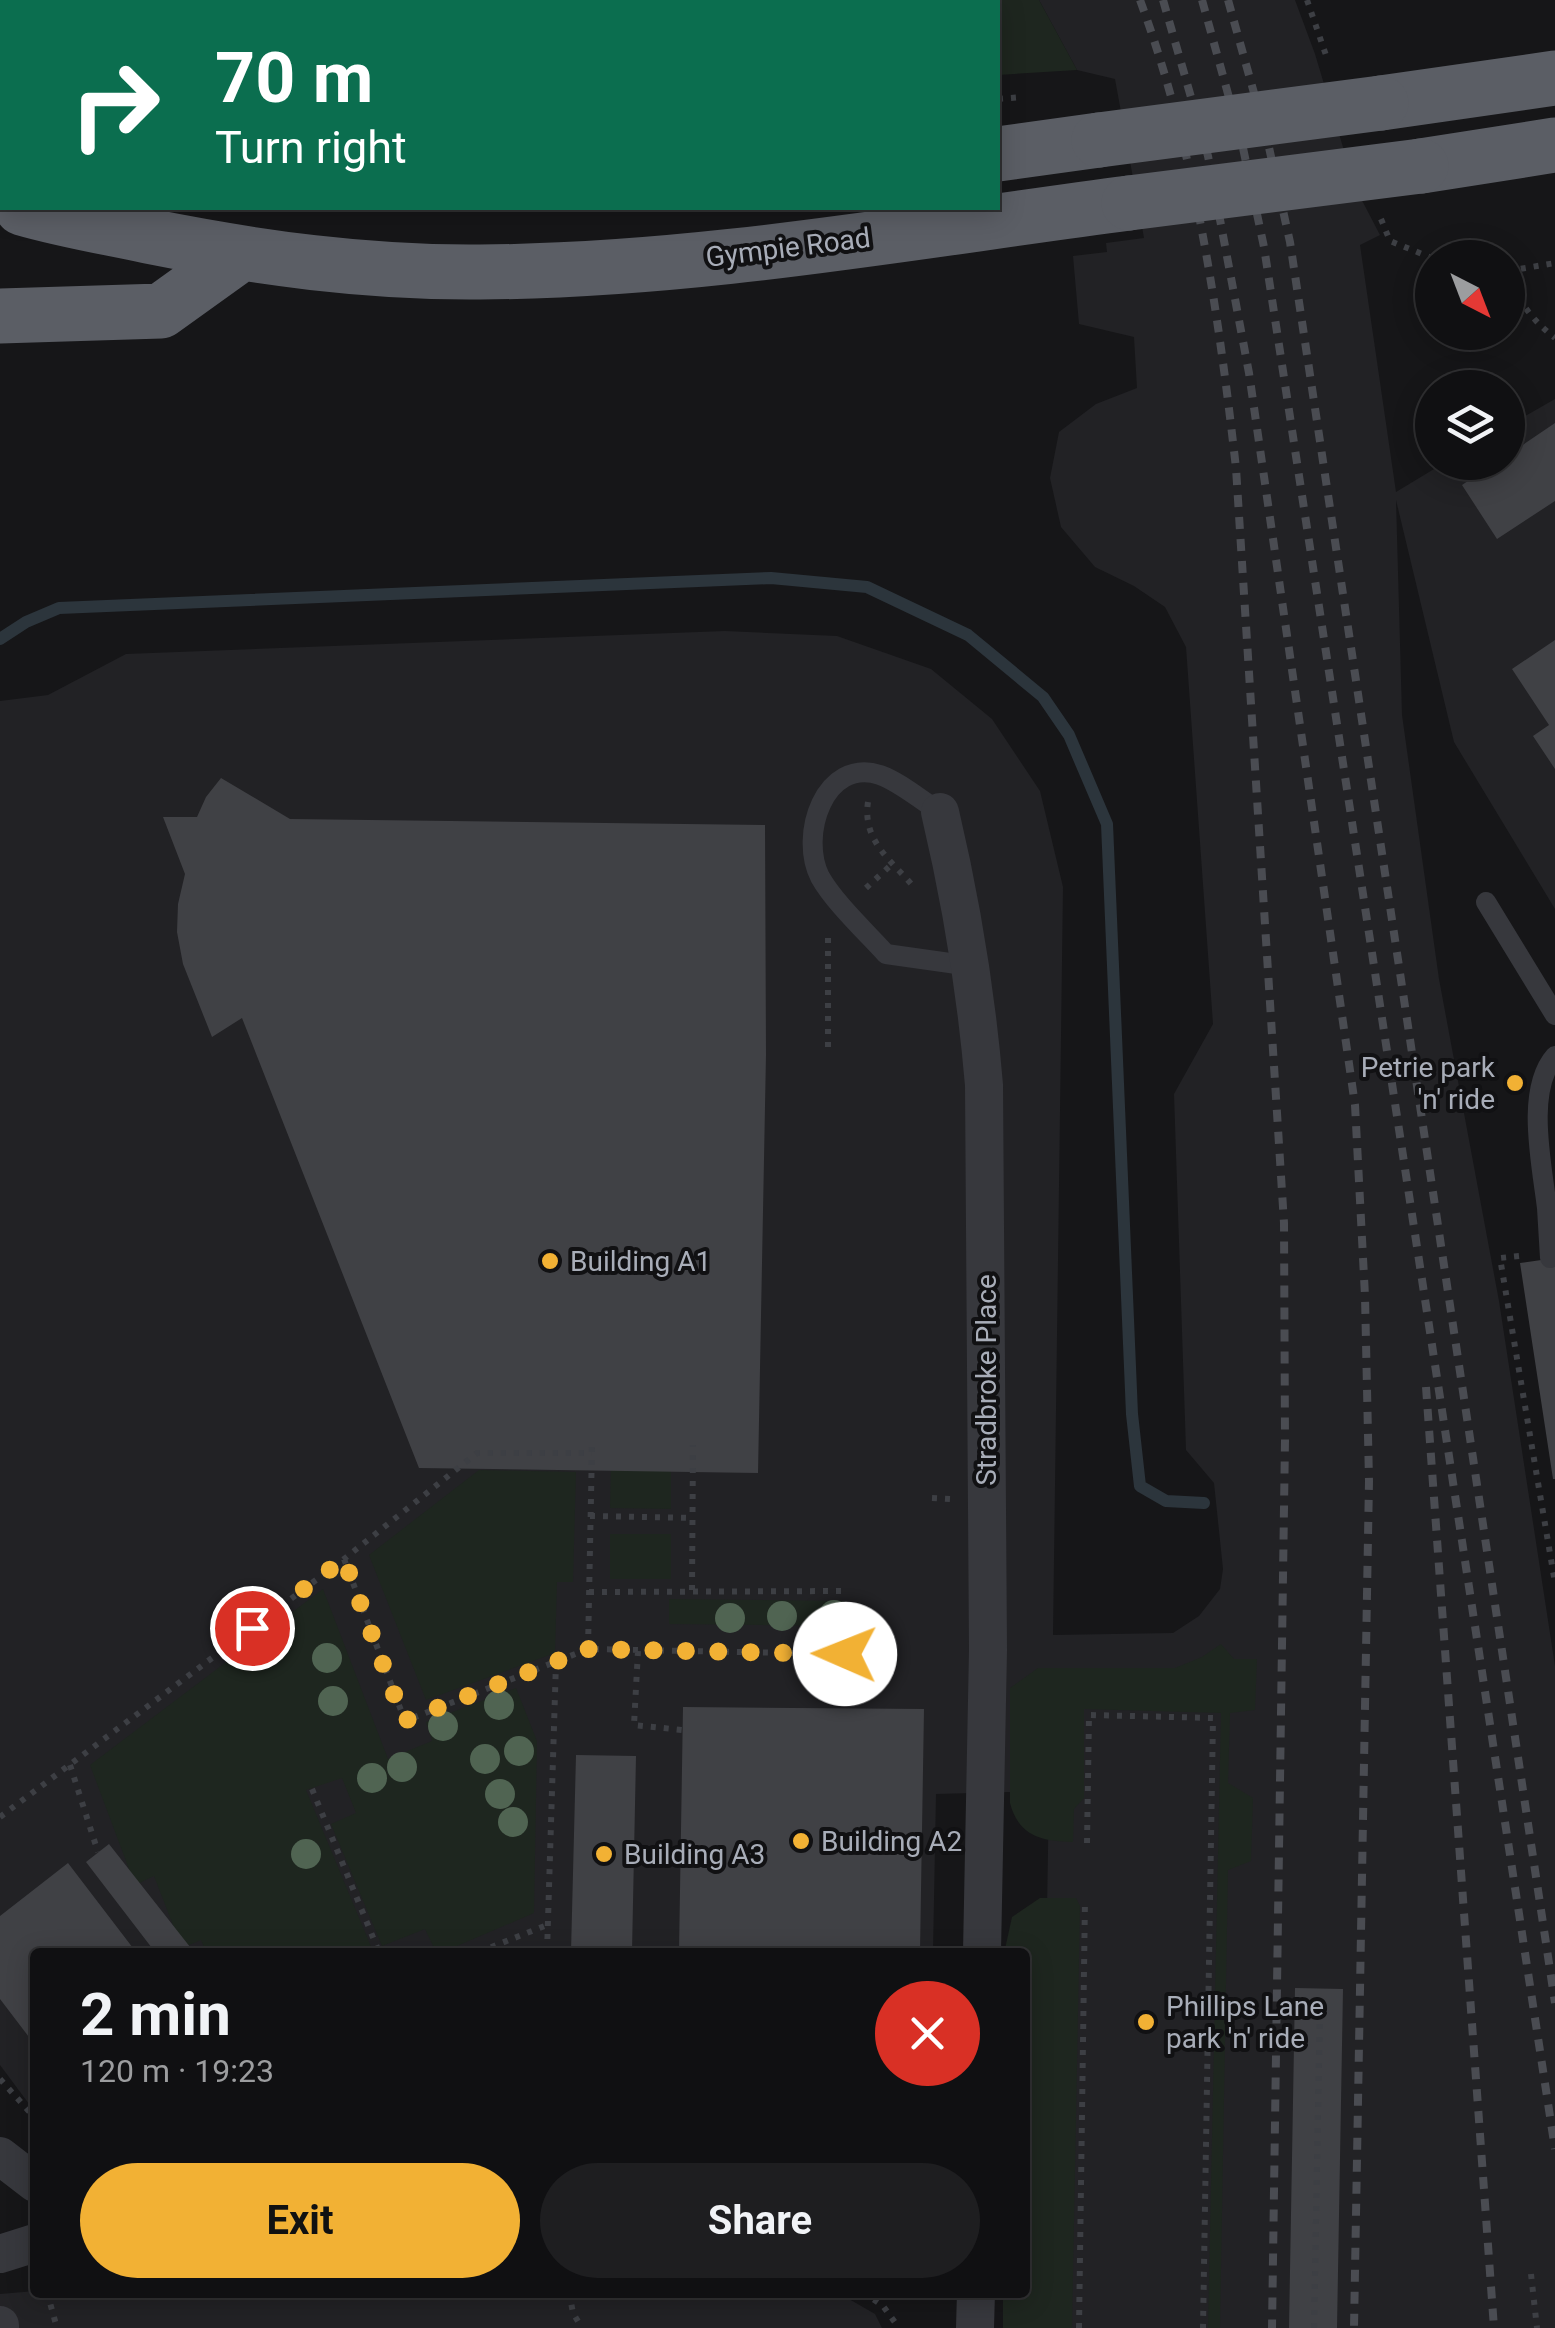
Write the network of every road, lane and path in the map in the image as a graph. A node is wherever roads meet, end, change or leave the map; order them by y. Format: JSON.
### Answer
{"nodes":[{"id":1,"x":1307,"y":0,"type":"edge"},
{"id":2,"x":1322,"y":41,"type":"dead end"},
{"id":3,"x":1555,"y":78,"type":"edge"},
{"id":4,"x":1555,"y":145,"type":"edge"},
{"id":5,"x":1000,"y":154,"type":"edge"},
{"id":6,"x":1377,"y":209,"type":"dead end"},
{"id":7,"x":31,"y":210,"type":"edge"},
{"id":8,"x":1415,"y":251,"type":"edge"},
{"id":9,"x":240,"y":254,"type":"junction"},
{"id":10,"x":1555,"y":263,"type":"edge"},
{"id":11,"x":1525,"y":269,"type":"edge"},
{"id":12,"x":1525,"y":311,"type":"edge"},
{"id":13,"x":0,"y":316,"type":"edge"},
{"id":14,"x":1555,"y":338,"type":"edge"},
{"id":15,"x":940,"y":812,"type":"joint"},
{"id":16,"x":1486,"y":902,"type":"dead end"},
{"id":17,"x":971,"y":966,"type":"junction"},
{"id":18,"x":1555,"y":1015,"type":"edge"},
{"id":19,"x":1555,"y":1056,"type":"edge"},
{"id":20,"x":1551,"y":1207,"type":"edge"},
{"id":21,"x":1550,"y":1255,"type":"joint"},
{"id":22,"x":693,"y":1445,"type":"dead end"},
{"id":23,"x":590,"y":1516,"type":"junction"},
{"id":24,"x":693,"y":1518,"type":"junction"},
{"id":25,"x":344,"y":1559,"type":"junction"},
{"id":26,"x":1555,"y":1584,"type":"edge"},
{"id":27,"x":692,"y":1590,"type":"junction"},
{"id":28,"x":847,"y":1591,"type":"dead end"},
{"id":29,"x":589,"y":1592,"type":"junction"},
{"id":30,"x":588,"y":1649,"type":"junction"},
{"id":31,"x":638,"y":1650,"type":"junction"},
{"id":32,"x":845,"y":1654,"type":"dead end"},
{"id":33,"x":556,"y":1662,"type":"junction"},
{"id":34,"x":682,"y":1730,"type":"dead end"},
{"id":35,"x":70,"y":1766,"type":"junction"},
{"id":36,"x":312,"y":1789,"type":"dead end"},
{"id":37,"x":0,"y":1817,"type":"edge"},
{"id":38,"x":1086,"y":1843,"type":"dead end"},
{"id":39,"x":98,"y":1852,"type":"dead end"},
{"id":40,"x":1086,"y":1898,"type":"dead end"},
{"id":41,"x":547,"y":1926,"type":"junction"},
{"id":42,"x":377,"y":1948,"type":"edge"},
{"id":43,"x":489,"y":1948,"type":"edge"},
{"id":44,"x":547,"y":1948,"type":"edge"},
{"id":45,"x":982,"y":1948,"type":"edge"},
{"id":46,"x":1320,"y":2008,"type":"dead end"},
{"id":47,"x":0,"y":2079,"type":"edge"},
{"id":48,"x":30,"y":2112,"type":"edge"},
{"id":49,"x":0,"y":2156,"type":"edge"},
{"id":50,"x":30,"y":2179,"type":"edge"},
{"id":51,"x":30,"y":2244,"type":"edge"},
{"id":52,"x":0,"y":2254,"type":"edge"},
{"id":53,"x":1532,"y":2274,"type":"dead end"},
{"id":54,"x":50,"y":2298,"type":"edge"},
{"id":55,"x":569,"y":2298,"type":"edge"},
{"id":56,"x":871,"y":2298,"type":"edge"},
{"id":57,"x":976,"y":2298,"type":"edge"},
{"id":58,"x":57,"y":2328,"type":"edge"},
{"id":59,"x":582,"y":2328,"type":"edge"},
{"id":60,"x":900,"y":2328,"type":"edge"},
{"id":61,"x":976,"y":2328,"type":"edge"},
{"id":62,"x":1079,"y":2328,"type":"edge"},
{"id":63,"x":1203,"y":2328,"type":"edge"},
{"id":64,"x":1314,"y":2328,"type":"edge"},
{"id":65,"x":1538,"y":2328,"type":"edge"}],
"edges":[{"from":1,"to":2,"type":"path"},
{"from":3,"to":5,"type":"highway","bridge":true},
{"from":4,"to":9,"type":"highway","name":"Gympie Road","bridge":true},
{"from":6,"to":8,"type":"path"},
{"from":7,"to":9,"type":"highway","name":"Gympie Road"},
{"from":9,"to":13,"type":"highway"},
{"from":10,"to":11,"type":"path"},
{"from":12,"to":14,"type":"path"},
{"from":15,"to":17,"type":"street","name":"Stradbroke Place"},
{"from":15,"to":17,"type":"lane"},
{"from":16,"to":18,"type":"lane"},
{"from":17,"to":45,"type":"street","name":"Stradbroke Place"},
{"from":19,"to":20,"type":"lane"},
{"from":20,"to":21,"type":"lane"},
{"from":21,"to":26,"type":"path"},
{"from":22,"to":24,"type":"path"},
{"from":23,"to":24,"type":"path"},
{"from":23,"to":25,"type":"path"},
{"from":23,"to":29,"type":"path"},
{"from":24,"to":27,"type":"path"},
{"from":25,"to":33,"type":"path"},
{"from":25,"to":35,"type":"path"},
{"from":27,"to":28,"type":"path"},
{"from":27,"to":29,"type":"path"},
{"from":29,"to":30,"type":"path"},
{"from":30,"to":31,"type":"path"},
{"from":30,"to":33,"type":"path"},
{"from":31,"to":32,"type":"path"},
{"from":31,"to":34,"type":"path"},
{"from":33,"to":41,"type":"path"},
{"from":35,"to":37,"type":"path"},
{"from":35,"to":39,"type":"path"},
{"from":36,"to":42,"type":"path"},
{"from":38,"to":63,"type":"path"},
{"from":40,"to":62,"type":"path"},
{"from":41,"to":43,"type":"path"},
{"from":41,"to":44,"type":"path"},
{"from":46,"to":64,"type":"path"},
{"from":47,"to":48,"type":"path"},
{"from":49,"to":50,"type":"street"},
{"from":51,"to":52,"type":"street"},
{"from":53,"to":65,"type":"path"},
{"from":54,"to":58,"type":"path"},
{"from":55,"to":59,"type":"path"},
{"from":56,"to":60,"type":"path"},
{"from":57,"to":61,"type":"street"}]}
